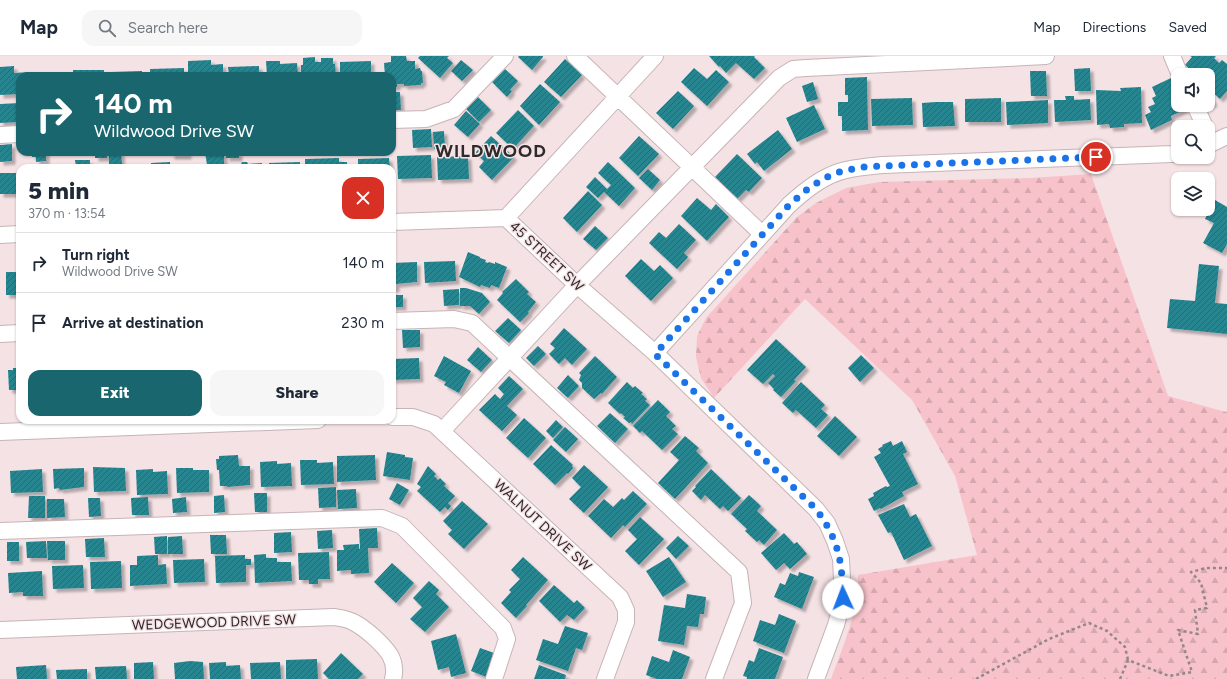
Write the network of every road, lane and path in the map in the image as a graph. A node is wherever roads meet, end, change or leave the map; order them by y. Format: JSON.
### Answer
{"nodes":[{"id":1,"x":505,"y":56,"type":"edge"},
{"id":2,"x":575,"y":56,"type":"edge"},
{"id":3,"x":655,"y":56,"type":"edge"},
{"id":4,"x":1046,"y":56,"type":"edge"},
{"id":5,"x":1172,"y":56,"type":"edge"},
{"id":6,"x":1177,"y":68,"type":"edge"},
{"id":7,"x":617,"y":96,"type":"junction"},
{"id":8,"x":396,"y":120,"type":"edge"},
{"id":9,"x":16,"y":134,"type":"edge"},
{"id":10,"x":0,"y":135,"type":"edge"},
{"id":11,"x":1227,"y":136,"type":"edge"},
{"id":12,"x":1215,"y":139,"type":"edge"},
{"id":13,"x":1171,"y":154,"type":"edge"},
{"id":14,"x":692,"y":167,"type":"junction"},
{"id":15,"x":506,"y":218,"type":"junction"},
{"id":16,"x":396,"y":222,"type":"edge"},
{"id":17,"x":16,"y":234,"type":"edge"},
{"id":18,"x":762,"y":234,"type":"junction"},
{"id":19,"x":0,"y":235,"type":"edge"},
{"id":20,"x":577,"y":285,"type":"junction"},
{"id":21,"x":396,"y":321,"type":"edge"},
{"id":22,"x":16,"y":333,"type":"edge"},
{"id":23,"x":0,"y":334,"type":"edge"},
{"id":24,"x":655,"y":354,"type":"junction"},
{"id":25,"x":510,"y":358,"type":"junction"},
{"id":26,"x":396,"y":417,"type":"edge"},
{"id":27,"x":212,"y":424,"type":"edge"},
{"id":28,"x":0,"y":432,"type":"edge"},
{"id":29,"x":442,"y":432,"type":"junction"},
{"id":30,"x":0,"y":531,"type":"edge"},
{"id":31,"x":1227,"y":568,"type":"edge"},
{"id":32,"x":0,"y":630,"type":"edge"},
{"id":33,"x":1128,"y":660,"type":"junction"},
{"id":34,"x":393,"y":679,"type":"edge"},
{"id":35,"x":494,"y":679,"type":"edge"},
{"id":36,"x":605,"y":679,"type":"edge"},
{"id":37,"x":714,"y":679,"type":"edge"},
{"id":38,"x":816,"y":679,"type":"edge"},
{"id":39,"x":976,"y":679,"type":"edge"},
{"id":40,"x":1120,"y":679,"type":"edge"}],
"edges":[{"from":1,"to":8,"type":"street"},
{"from":2,"to":7,"type":"street"},
{"from":3,"to":7,"type":"street"},
{"from":4,"to":14,"type":"street"},
{"from":5,"to":6,"type":"street"},
{"from":7,"to":14,"type":"street"},
{"from":7,"to":15,"type":"street"},
{"from":9,"to":10,"type":"street"},
{"from":11,"to":12,"type":"street"},
{"from":13,"to":18,"type":"street"},
{"from":14,"to":18,"type":"street"},
{"from":14,"to":20,"type":"street"},
{"from":15,"to":16,"type":"street","name":"45 STREET SW"},
{"from":15,"to":20,"type":"street","name":"45 STREET SW"},
{"from":17,"to":19,"type":"street"},
{"from":18,"to":24,"type":"street"},
{"from":20,"to":24,"type":"street","name":"45 STREET SW"},
{"from":20,"to":25,"type":"street"},
{"from":21,"to":25,"type":"street"},
{"from":22,"to":23,"type":"street"},
{"from":24,"to":38,"type":"street","name":"45 STREET SW"},
{"from":25,"to":29,"type":"street"},
{"from":25,"to":37,"type":"street"},
{"from":26,"to":29,"type":"street","name":"WALNUT DRIVE SW"},
{"from":27,"to":28,"type":"street"},
{"from":29,"to":36,"type":"street","name":"WALNUT DRIVE SW"},
{"from":30,"to":35,"type":"street"},
{"from":31,"to":33,"type":"path"},
{"from":32,"to":34,"type":"street","name":"WEDGEWOOD DRIVE SW"},
{"from":33,"to":39,"type":"path"},
{"from":33,"to":40,"type":"path"}]}
